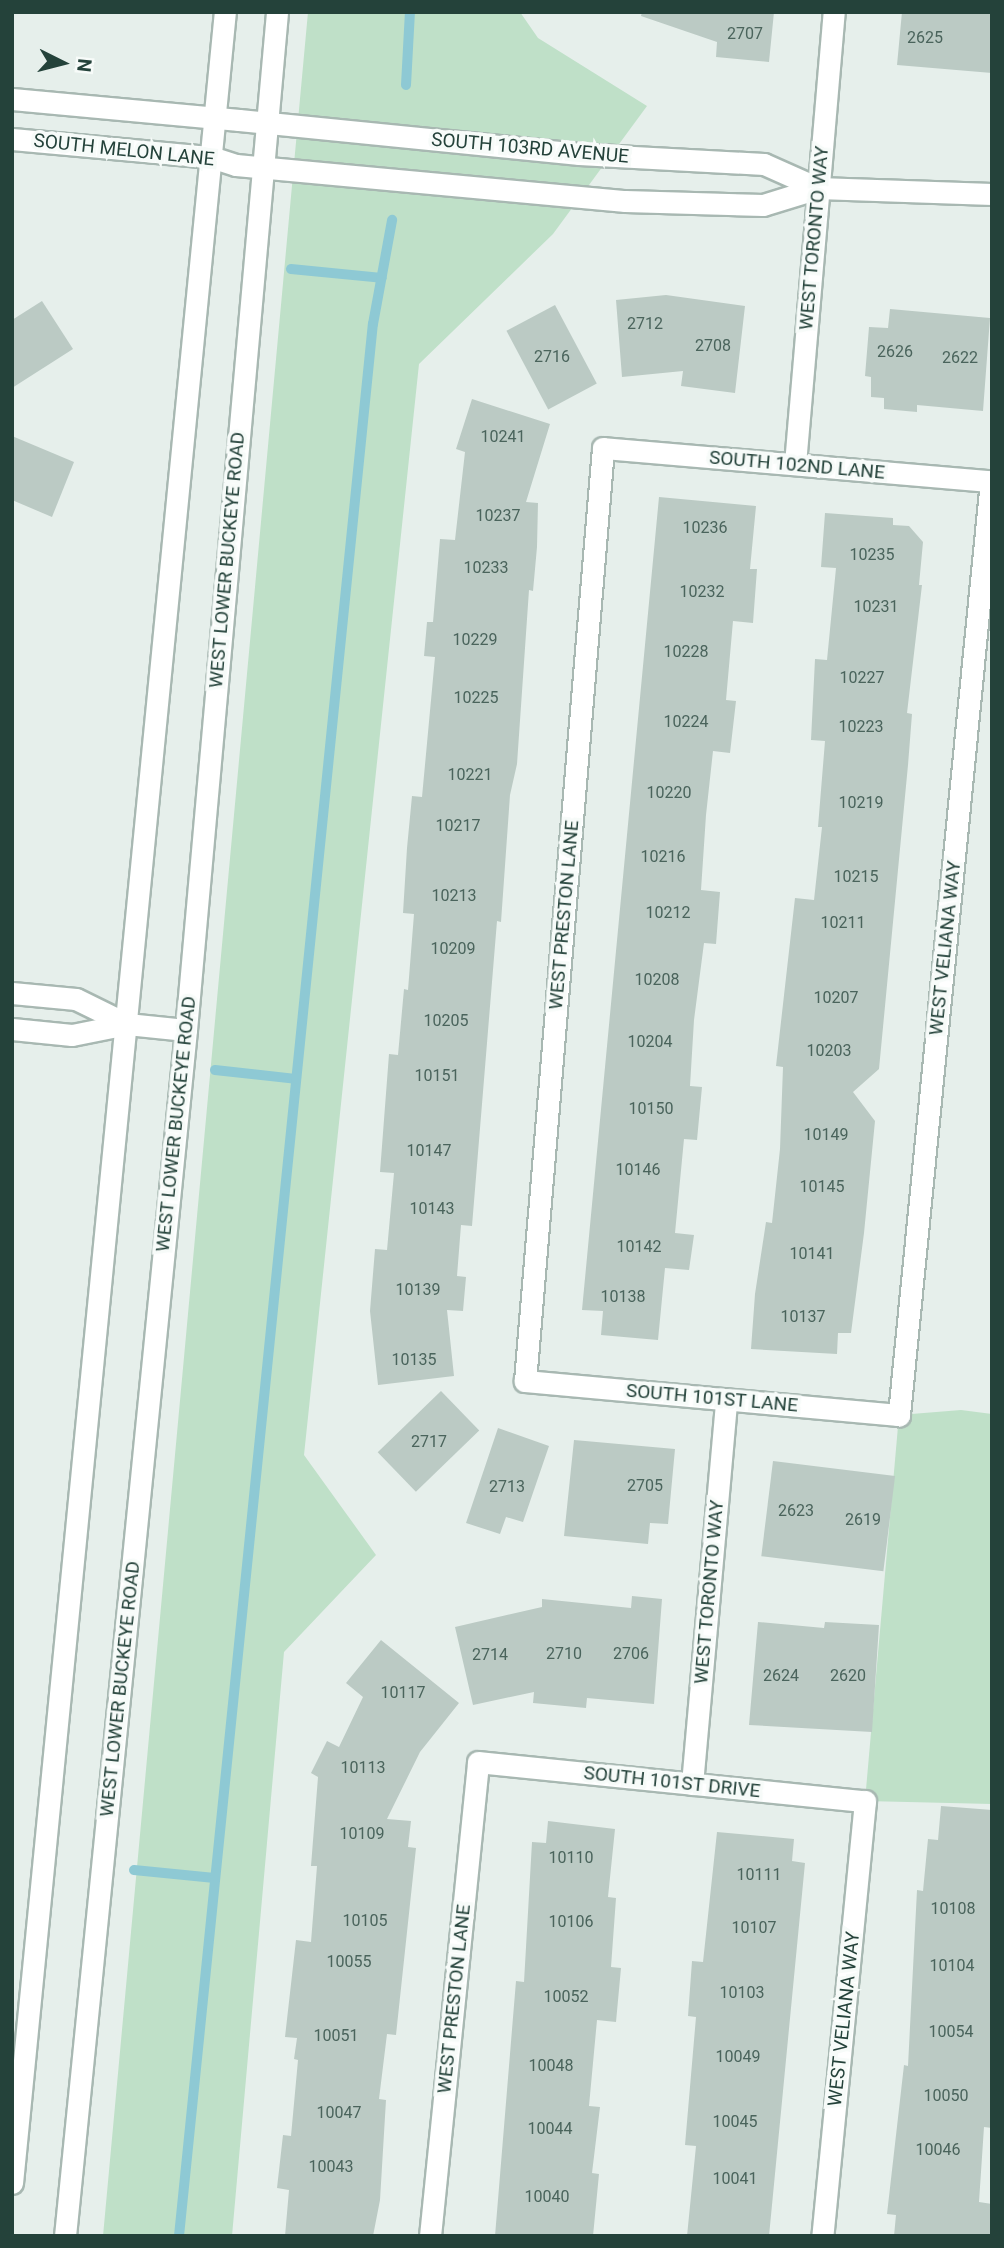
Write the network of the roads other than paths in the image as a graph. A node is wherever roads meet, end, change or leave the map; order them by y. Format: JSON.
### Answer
{"nodes":[{"id":1,"x":225,"y":12,"type":"edge"},
{"id":2,"x":277,"y":12,"type":"edge"},
{"id":3,"x":834,"y":12,"type":"edge"},
{"id":4,"x":12,"y":99,"type":"edge"},
{"id":5,"x":214,"y":117,"type":"junction"},
{"id":6,"x":239,"y":120,"type":"joint"},
{"id":7,"x":265,"y":122,"type":"junction"},
{"id":8,"x":12,"y":139,"type":"edge"},
{"id":9,"x":211,"y":157,"type":"junction"},
{"id":10,"x":236,"y":165,"type":"joint"},
{"id":11,"x":261,"y":168,"type":"junction"},
{"id":12,"x":818,"y":188,"type":"junction"},
{"id":13,"x":992,"y":194,"type":"edge"},
{"id":14,"x":603,"y":448,"type":"joint"},
{"id":15,"x":795,"y":464,"type":"junction"},
{"id":16,"x":991,"y":481,"type":"edge"},
{"id":17,"x":12,"y":993,"type":"edge"},
{"id":18,"x":127,"y":1024,"type":"junction"},
{"id":19,"x":12,"y":1029,"type":"edge"},
{"id":20,"x":186,"y":1030,"type":"junction"},
{"id":21,"x":525,"y":1381,"type":"joint"},
{"id":22,"x":726,"y":1400,"type":"junction"},
{"id":23,"x":899,"y":1415,"type":"joint"},
{"id":24,"x":478,"y":1762,"type":"joint"},
{"id":25,"x":692,"y":1784,"type":"junction"},
{"id":26,"x":865,"y":1801,"type":"joint"},
{"id":27,"x":12,"y":2182,"type":"edge"},
{"id":28,"x":65,"y":2236,"type":"edge"},
{"id":29,"x":430,"y":2236,"type":"edge"},
{"id":30,"x":822,"y":2236,"type":"edge"}],
"edges":[{"from":1,"to":5,"type":"street"},
{"from":2,"to":7,"type":"street","name":"WEST LOWER BUCKEYE ROAD"},
{"from":3,"to":12,"type":"street","name":"WEST TORONTO WAY"},
{"from":4,"to":5,"type":"street","name":"SOUTH MELON LANE"},
{"from":5,"to":6,"type":"street","name":"SOUTH MELON LANE"},
{"from":5,"to":9,"type":"street"},
{"from":6,"to":7,"type":"street","name":"SOUTH 103RD AVENUE"},
{"from":7,"to":11,"type":"street","name":"WEST LOWER BUCKEYE ROAD"},
{"from":7,"to":12,"type":"street","name":"SOUTH 103RD AVENUE"},
{"from":8,"to":9,"type":"street","name":"SOUTH MELON LANE"},
{"from":9,"to":10,"type":"street","name":"SOUTH MELON LANE"},
{"from":9,"to":18,"type":"street"},
{"from":10,"to":11,"type":"street","name":"SOUTH 103RD AVENUE"},
{"from":11,"to":12,"type":"street","name":"SOUTH 103RD AVENUE"},
{"from":11,"to":20,"type":"street","name":"WEST LOWER BUCKEYE ROAD"},
{"from":12,"to":13,"type":"street","name":"SOUTH 103RD AVENUE"},
{"from":12,"to":15,"type":"street","name":"WEST TORONTO WAY"},
{"from":14,"to":15,"type":"street","name":"SOUTH 102ND LANE"},
{"from":14,"to":21,"type":"street","name":"WEST PRESTON LANE"},
{"from":15,"to":16,"type":"street","name":"SOUTH 102ND LANE"},
{"from":16,"to":23,"type":"street","name":"WEST VELIANA WAY"},
{"from":17,"to":18,"type":"street"},
{"from":18,"to":19,"type":"street"},
{"from":18,"to":20,"type":"street"},
{"from":18,"to":27,"type":"street"},
{"from":20,"to":28,"type":"street","name":"WEST LOWER BUCKEYE ROAD"},
{"from":21,"to":22,"type":"street","name":"SOUTH 101ST LANE"},
{"from":22,"to":23,"type":"street","name":"SOUTH 101ST LANE"},
{"from":22,"to":25,"type":"street","name":"WEST TORONTO WAY"},
{"from":24,"to":25,"type":"street","name":"SOUTH 101ST DRIVE"},
{"from":24,"to":29,"type":"street","name":"WEST PRESTON LANE"},
{"from":25,"to":26,"type":"street","name":"SOUTH 101ST DRIVE"},
{"from":26,"to":30,"type":"street","name":"WEST VELIANA WAY"}]}
